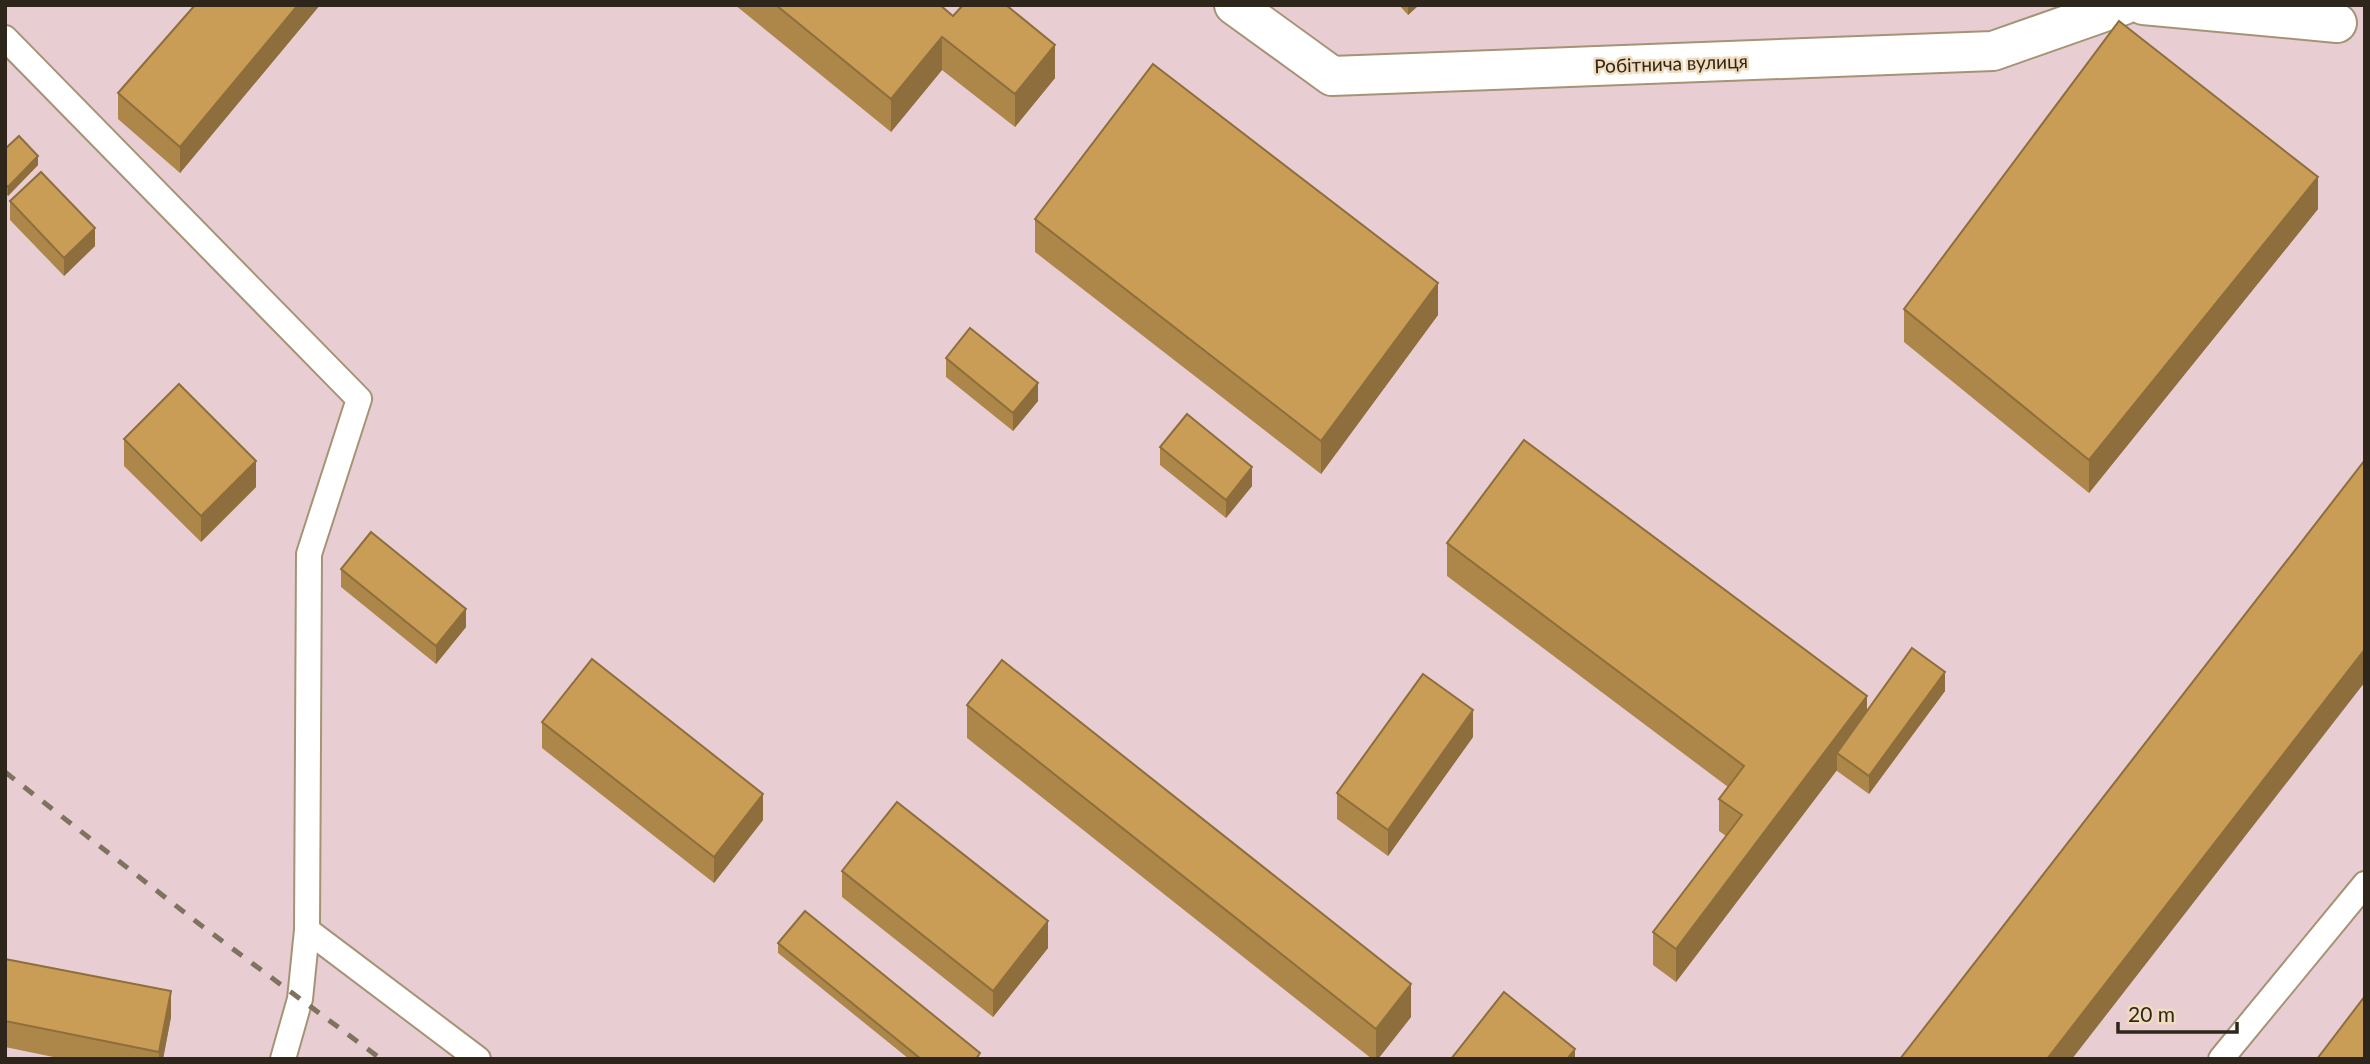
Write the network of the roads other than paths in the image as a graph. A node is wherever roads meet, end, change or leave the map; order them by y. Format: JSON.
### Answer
{"nodes":[{"id":1,"x":1234,"y":5,"type":"edge"},
{"id":2,"x":2124,"y":5,"type":"edge"},
{"id":3,"x":2143,"y":5,"type":"edge"},
{"id":4,"x":2231,"y":9,"type":"edge"},
{"id":5,"x":2337,"y":23,"type":"dead end"},
{"id":6,"x":5,"y":38,"type":"edge"},
{"id":7,"x":2365,"y":884,"type":"edge"},
{"id":8,"x":307,"y":930,"type":"junction"},
{"id":9,"x":284,"y":1059,"type":"edge"},
{"id":10,"x":478,"y":1059,"type":"edge"},
{"id":11,"x":2221,"y":1059,"type":"edge"}],
"edges":[{"from":1,"to":2,"type":"street","name":"Робітнича вулиця"},
{"from":3,"to":4,"type":"street"},
{"from":4,"to":5,"type":"street"},
{"from":6,"to":8,"type":"lane"},
{"from":7,"to":11,"type":"lane"},
{"from":8,"to":9,"type":"lane"},
{"from":8,"to":10,"type":"lane"}]}
